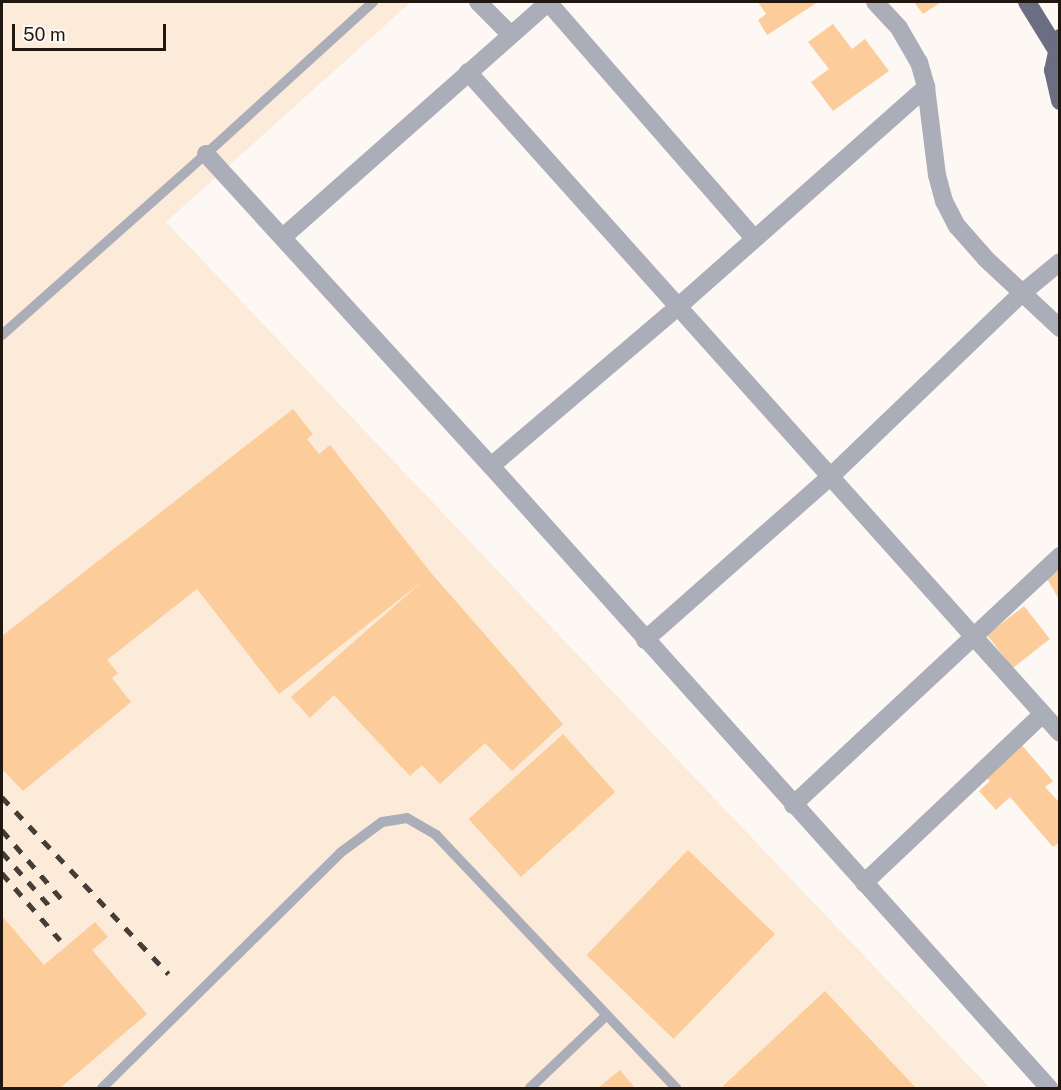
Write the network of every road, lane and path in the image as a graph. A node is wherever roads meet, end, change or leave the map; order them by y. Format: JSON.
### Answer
{"nodes":[{"id":1,"x":373,"y":2,"type":"edge"},
{"id":2,"x":478,"y":2,"type":"edge"},
{"id":3,"x":549,"y":2,"type":"edge"},
{"id":4,"x":875,"y":2,"type":"edge"},
{"id":5,"x":1027,"y":2,"type":"edge"},
{"id":6,"x":510,"y":34,"type":"junction"},
{"id":7,"x":1058,"y":44,"type":"edge"},
{"id":8,"x":468,"y":72,"type":"junction"},
{"id":9,"x":926,"y":87,"type":"junction"},
{"id":10,"x":1059,"y":101,"type":"edge"},
{"id":11,"x":206,"y":154,"type":"junction"},
{"id":12,"x":283,"y":237,"type":"junction"},
{"id":13,"x":754,"y":238,"type":"junction"},
{"id":14,"x":1059,"y":262,"type":"edge"},
{"id":15,"x":1021,"y":294,"type":"junction"},
{"id":16,"x":680,"y":306,"type":"junction"},
{"id":17,"x":1059,"y":328,"type":"edge"},
{"id":18,"x":2,"y":335,"type":"edge"},
{"id":19,"x":491,"y":466,"type":"junction"},
{"id":20,"x":829,"y":478,"type":"junction"},
{"id":21,"x":1059,"y":556,"type":"edge"},
{"id":22,"x":972,"y":636,"type":"junction"},
{"id":23,"x":645,"y":640,"type":"junction"},
{"id":24,"x":1043,"y":714,"type":"junction"},
{"id":25,"x":1059,"y":733,"type":"edge"},
{"id":26,"x":793,"y":805,"type":"junction"},
{"id":27,"x":864,"y":884,"type":"junction"},
{"id":28,"x":606,"y":1016,"type":"junction"},
{"id":29,"x":102,"y":1089,"type":"edge"},
{"id":30,"x":530,"y":1089,"type":"edge"},
{"id":31,"x":676,"y":1089,"type":"edge"},
{"id":32,"x":1049,"y":1089,"type":"edge"}],
"edges":[{"from":1,"to":11,"type":"lane"},
{"from":2,"to":6,"type":"street"},
{"from":3,"to":6,"type":"street"},
{"from":3,"to":13,"type":"street"},
{"from":4,"to":9,"type":"street"},
{"from":5,"to":7,"type":"main road"},
{"from":6,"to":8,"type":"street"},
{"from":7,"to":10,"type":"main road"},
{"from":8,"to":12,"type":"street"},
{"from":8,"to":16,"type":"street"},
{"from":9,"to":13,"type":"street"},
{"from":9,"to":15,"type":"street"},
{"from":11,"to":12,"type":"street"},
{"from":11,"to":18,"type":"lane"},
{"from":12,"to":19,"type":"street"},
{"from":13,"to":16,"type":"street"},
{"from":14,"to":15,"type":"street"},
{"from":15,"to":17,"type":"street"},
{"from":15,"to":20,"type":"street"},
{"from":16,"to":19,"type":"street"},
{"from":16,"to":20,"type":"street"},
{"from":19,"to":23,"type":"street"},
{"from":20,"to":22,"type":"street"},
{"from":20,"to":23,"type":"street"},
{"from":21,"to":22,"type":"street"},
{"from":22,"to":24,"type":"street"},
{"from":22,"to":26,"type":"street"},
{"from":23,"to":26,"type":"street"},
{"from":24,"to":25,"type":"street"},
{"from":24,"to":27,"type":"street"},
{"from":26,"to":27,"type":"street"},
{"from":27,"to":32,"type":"street"},
{"from":28,"to":29,"type":"lane"},
{"from":28,"to":30,"type":"lane"},
{"from":28,"to":31,"type":"lane"}]}
